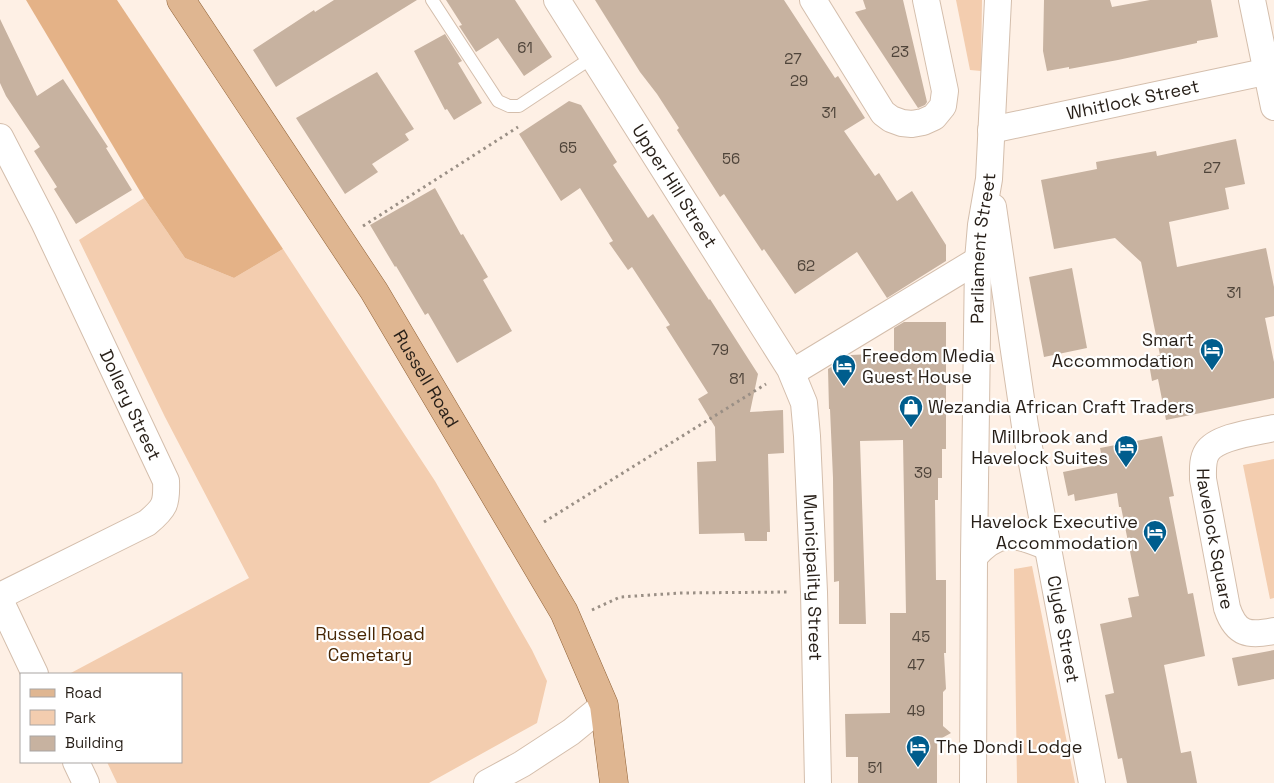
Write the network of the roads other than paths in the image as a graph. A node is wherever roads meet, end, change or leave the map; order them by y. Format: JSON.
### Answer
{"nodes":[{"id":1,"x":181,"y":0,"type":"edge"},
{"id":2,"x":432,"y":0,"type":"edge"},
{"id":3,"x":557,"y":0,"type":"edge"},
{"id":4,"x":813,"y":0,"type":"edge"},
{"id":5,"x":926,"y":0,"type":"edge"},
{"id":6,"x":998,"y":0,"type":"edge"},
{"id":7,"x":1252,"y":0,"type":"edge"},
{"id":8,"x":593,"y":57,"type":"junction"},
{"id":9,"x":1270,"y":70,"type":"edge"},
{"id":10,"x":1274,"y":107,"type":"edge"},
{"id":11,"x":991,"y":130,"type":"junction"},
{"id":12,"x":0,"y":137,"type":"edge"},
{"id":13,"x":989,"y":178,"type":"junction"},
{"id":14,"x":978,"y":260,"type":"junction"},
{"id":15,"x":792,"y":370,"type":"junction"},
{"id":16,"x":1274,"y":428,"type":"edge"},
{"id":17,"x":1047,"y":546,"type":"junction"},
{"id":18,"x":974,"y":557,"type":"junction"},
{"id":19,"x":0,"y":596,"type":"edge"},
{"id":20,"x":0,"y":600,"type":"edge"},
{"id":21,"x":1274,"y":631,"type":"edge"},
{"id":22,"x":35,"y":673,"type":"edge"},
{"id":23,"x":604,"y":705,"type":"junction"},
{"id":24,"x":76,"y":763,"type":"edge"},
{"id":25,"x":86,"y":783,"type":"edge"},
{"id":26,"x":487,"y":783,"type":"edge"},
{"id":27,"x":614,"y":783,"type":"edge"},
{"id":28,"x":818,"y":783,"type":"edge"},
{"id":29,"x":973,"y":783,"type":"edge"},
{"id":30,"x":1092,"y":783,"type":"edge"}],
"edges":[{"from":1,"to":23,"type":"main road","name":"Russell Road"},
{"from":2,"to":8,"type":"lane"},
{"from":3,"to":8,"type":"street","name":"Upper Hill Street"},
{"from":4,"to":5,"type":"street"},
{"from":6,"to":11,"type":"street","name":"Parliament Street"},
{"from":7,"to":9,"type":"street"},
{"from":8,"to":15,"type":"street","name":"Upper Hill Street"},
{"from":9,"to":10,"type":"street"},
{"from":9,"to":11,"type":"street","name":"Whitlock Street"},
{"from":11,"to":13,"type":"street","name":"Parliament Street"},
{"from":12,"to":19,"type":"street","name":"Dollery Street"},
{"from":13,"to":14,"type":"street","name":"Parliament Street"},
{"from":13,"to":17,"type":"street","name":"Clyde Street"},
{"from":14,"to":15,"type":"street"},
{"from":14,"to":18,"type":"street","name":"Parliament Street"},
{"from":15,"to":28,"type":"street","name":"Municipality Street"},
{"from":16,"to":21,"type":"street","name":"Havelock Square"},
{"from":17,"to":18,"type":"street"},
{"from":17,"to":30,"type":"street","name":"Clyde Street"},
{"from":18,"to":29,"type":"street","name":"Parliament Street"},
{"from":20,"to":22,"type":"street"},
{"from":23,"to":26,"type":"street"},
{"from":23,"to":27,"type":"main road","name":"Russell Road"},
{"from":24,"to":25,"type":"street"}]}
